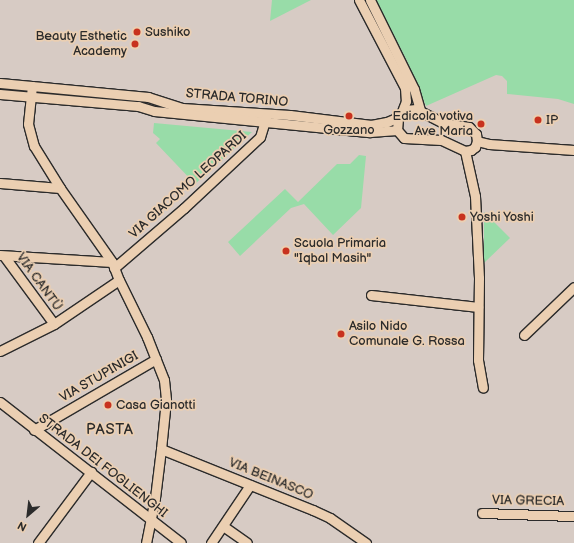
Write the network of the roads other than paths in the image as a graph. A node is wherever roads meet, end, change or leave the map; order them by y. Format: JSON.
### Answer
{"nodes":[{"id":1,"x":359,"y":0,"type":"edge"},
{"id":2,"x":370,"y":0,"type":"edge"},
{"id":3,"x":0,"y":83,"type":"edge"},
{"id":4,"x":32,"y":91,"type":"junction"},
{"id":5,"x":0,"y":94,"type":"edge"},
{"id":6,"x":420,"y":110,"type":"junction"},
{"id":7,"x":400,"y":115,"type":"junction"},
{"id":8,"x":266,"y":118,"type":"junction"},
{"id":9,"x":397,"y":130,"type":"junction"},
{"id":10,"x":477,"y":141,"type":"junction"},
{"id":11,"x":574,"y":150,"type":"edge"},
{"id":12,"x":465,"y":151,"type":"junction"},
{"id":13,"x":0,"y":183,"type":"edge"},
{"id":14,"x":60,"y":188,"type":"junction"},
{"id":15,"x":2,"y":256,"type":"edge"},
{"id":16,"x":113,"y":265,"type":"junction"},
{"id":17,"x":119,"y":280,"type":"junction"},
{"id":18,"x":574,"y":287,"type":"edge"},
{"id":19,"x":371,"y":295,"type":"dead end"},
{"id":20,"x":478,"y":307,"type":"junction"},
{"id":21,"x":54,"y":324,"type":"junction"},
{"id":22,"x":524,"y":335,"type":"dead end"},
{"id":23,"x":0,"y":351,"type":"edge"},
{"id":24,"x":156,"y":359,"type":"junction"},
{"id":25,"x":483,"y":388,"type":"dead end"},
{"id":26,"x":0,"y":402,"type":"edge"},
{"id":27,"x":0,"y":409,"type":"edge"},
{"id":28,"x":10,"y":410,"type":"junction"},
{"id":29,"x":34,"y":430,"type":"junction"},
{"id":30,"x":161,"y":449,"type":"junction"},
{"id":31,"x":91,"y":472,"type":"junction"},
{"id":32,"x":250,"y":485,"type":"junction"},
{"id":33,"x":482,"y":513,"type":"dead end"},
{"id":34,"x":574,"y":516,"type":"edge"},
{"id":35,"x":150,"y":519,"type":"junction"},
{"id":36,"x":223,"y":526,"type":"junction"},
{"id":37,"x":38,"y":543,"type":"edge"},
{"id":38,"x":146,"y":543,"type":"edge"},
{"id":39,"x":181,"y":543,"type":"edge"},
{"id":40,"x":211,"y":543,"type":"edge"},
{"id":41,"x":246,"y":543,"type":"edge"},
{"id":42,"x":366,"y":543,"type":"edge"}],
"edges":[{"from":1,"to":7,"type":"street"},
{"from":2,"to":6,"type":"street"},
{"from":3,"to":4,"type":"street","name":"STRADA TORINO"},
{"from":4,"to":5,"type":"street","name":"STRADA TORINO"},
{"from":4,"to":8,"type":"street","name":"STRADA TORINO"},
{"from":4,"to":14,"type":"street"},
{"from":6,"to":7,"type":"street","name":"STRADA TORINO"},
{"from":6,"to":10,"type":"street"},
{"from":7,"to":8,"type":"street","name":"STRADA TORINO"},
{"from":7,"to":9,"type":"street"},
{"from":8,"to":9,"type":"street","name":"STRADA TORINO"},
{"from":8,"to":16,"type":"street","name":"VIA GIACOMO LEOPARDI"},
{"from":9,"to":12,"type":"street"},
{"from":10,"to":11,"type":"street"},
{"from":10,"to":12,"type":"street"},
{"from":12,"to":20,"type":"street"},
{"from":13,"to":14,"type":"street"},
{"from":14,"to":16,"type":"street"},
{"from":15,"to":16,"type":"street"},
{"from":15,"to":21,"type":"street","name":"VIA CANTÙ"},
{"from":16,"to":17,"type":"street"},
{"from":17,"to":21,"type":"street"},
{"from":17,"to":24,"type":"street"},
{"from":18,"to":22,"type":"street"},
{"from":19,"to":20,"type":"street"},
{"from":20,"to":25,"type":"street"},
{"from":21,"to":23,"type":"street"},
{"from":24,"to":29,"type":"street","name":"VIA STUPINIGI"},
{"from":24,"to":30,"type":"street"},
{"from":26,"to":28,"type":"street","name":"STRADA DEI FOGLIENGHI"},
{"from":27,"to":28,"type":"street"},
{"from":28,"to":29,"type":"street","name":"STRADA DEI FOGLIENGHI"},
{"from":29,"to":31,"type":"street","name":"STRADA DEI FOGLIENGHI"},
{"from":30,"to":32,"type":"street","name":"VIA BEINASCO"},
{"from":30,"to":35,"type":"street"},
{"from":31,"to":35,"type":"street","name":"STRADA DEI FOGLIENGHI"},
{"from":31,"to":37,"type":"street"},
{"from":32,"to":36,"type":"street"},
{"from":32,"to":42,"type":"street","name":"VIA BEINASCO"},
{"from":33,"to":34,"type":"street","name":"VIA GRECIA"},
{"from":35,"to":38,"type":"street"},
{"from":35,"to":39,"type":"street","name":"STRADA DEI FOGLIENGHI"},
{"from":36,"to":40,"type":"street"},
{"from":36,"to":41,"type":"street"}]}
